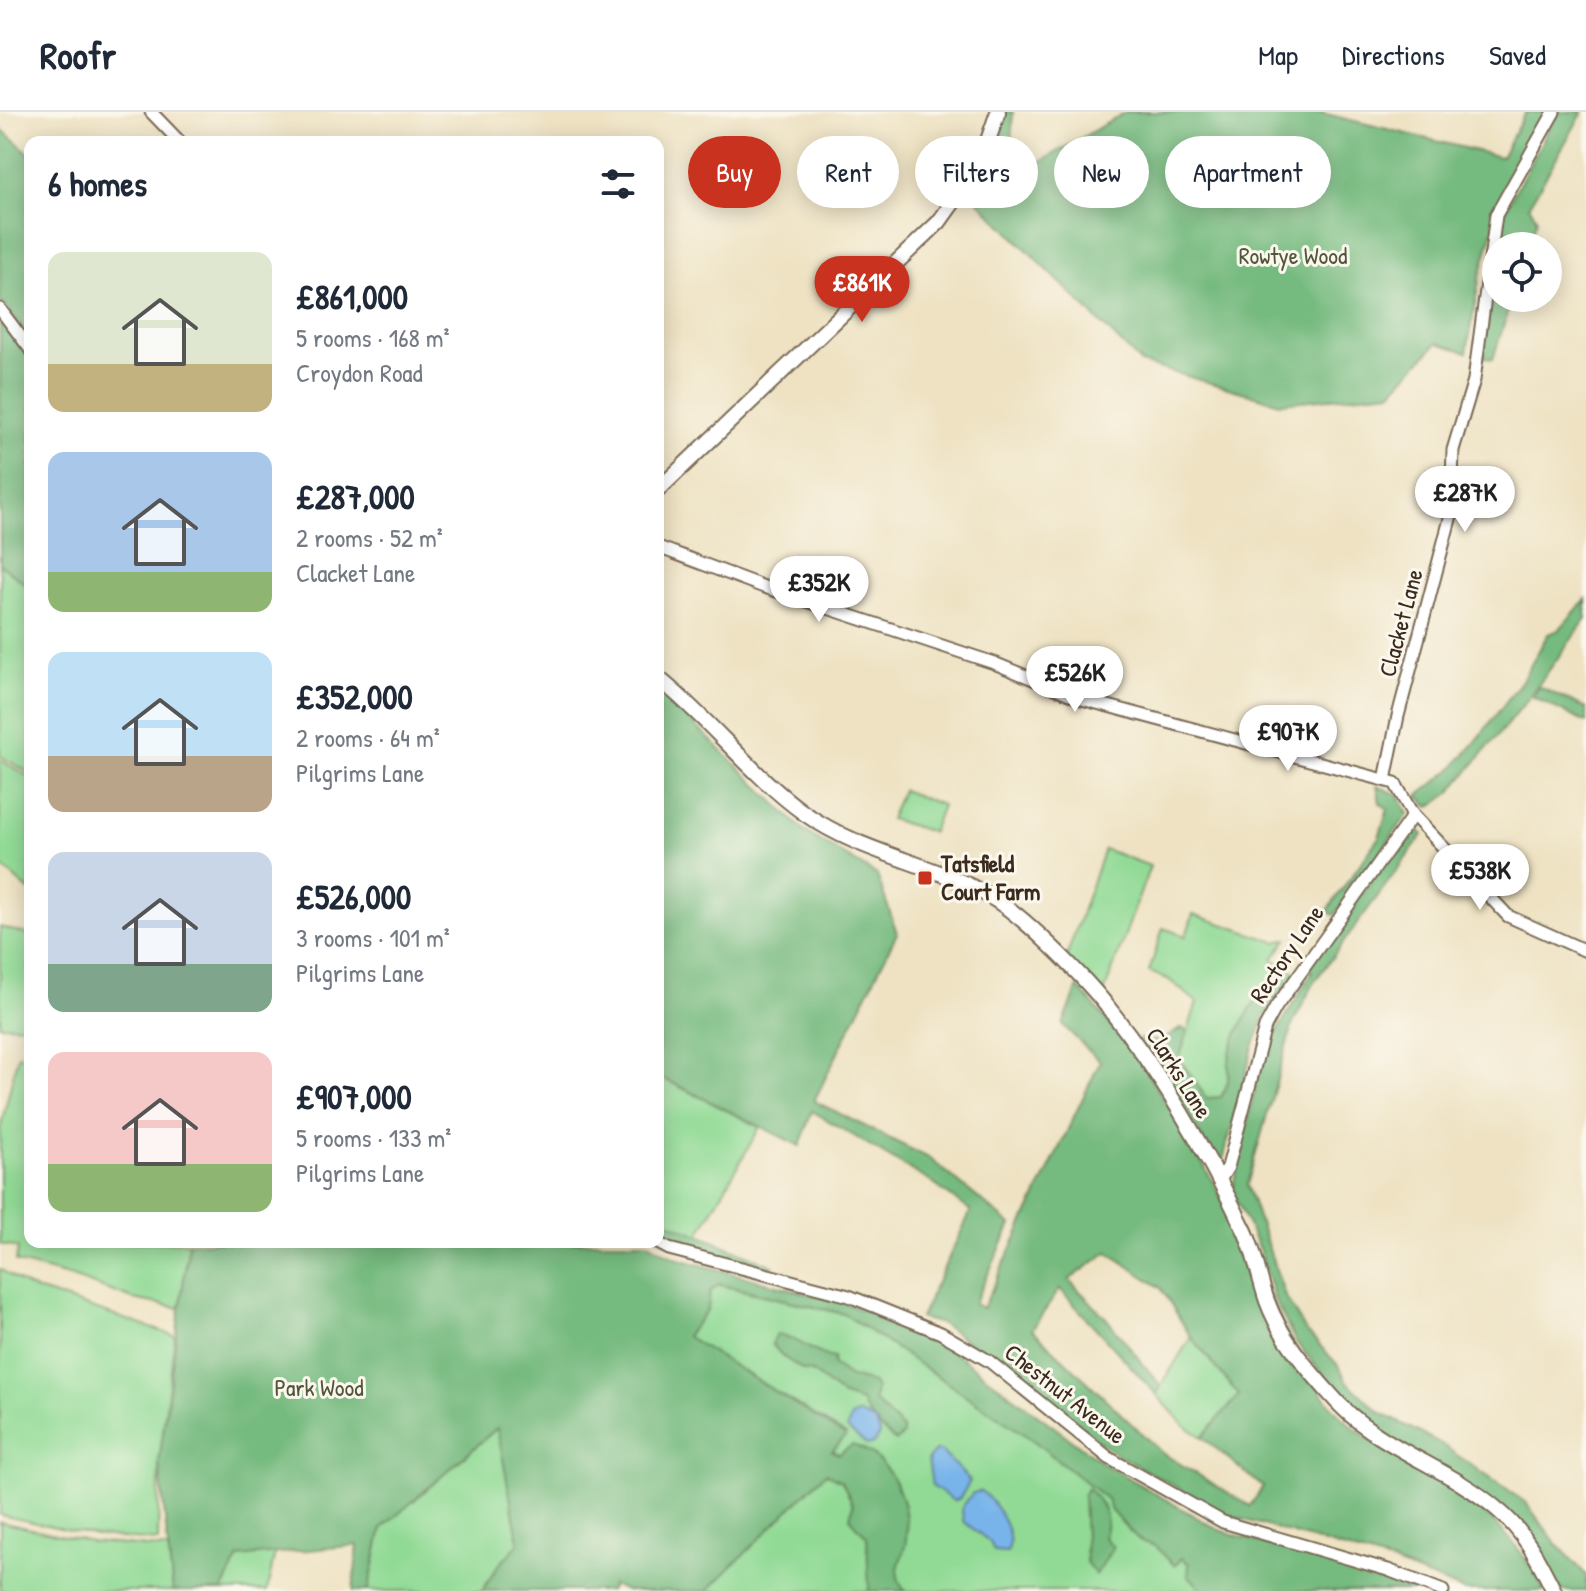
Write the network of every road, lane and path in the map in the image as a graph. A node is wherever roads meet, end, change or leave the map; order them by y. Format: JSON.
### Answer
{"nodes":[{"id":1,"x":151,"y":112,"type":"edge"},
{"id":2,"x":998,"y":112,"type":"edge"},
{"id":3,"x":1554,"y":112,"type":"edge"},
{"id":4,"x":174,"y":136,"type":"edge"},
{"id":5,"x":0,"y":309,"type":"edge"},
{"id":6,"x":24,"y":341,"type":"edge"},
{"id":7,"x":664,"y":484,"type":"edge"},
{"id":8,"x":664,"y":549,"type":"edge"},
{"id":9,"x":664,"y":682,"type":"edge"},
{"id":10,"x":1385,"y":780,"type":"junction"},
{"id":11,"x":1413,"y":815,"type":"junction"},
{"id":12,"x":1586,"y":951,"type":"edge"},
{"id":13,"x":1220,"y":1180,"type":"junction"},
{"id":14,"x":664,"y":1246,"type":"edge"},
{"id":15,"x":1443,"y":1591,"type":"edge"},
{"id":16,"x":1554,"y":1591,"type":"edge"}],
"edges":[{"from":1,"to":4,"type":"street"},
{"from":2,"to":7,"type":"main road"},
{"from":3,"to":10,"type":"street","name":"Clacket Lane"},
{"from":5,"to":6,"type":"street"},
{"from":8,"to":10,"type":"street"},
{"from":9,"to":13,"type":"main road","name":"Clarks Lane"},
{"from":10,"to":11,"type":"street"},
{"from":11,"to":12,"type":"street"},
{"from":11,"to":13,"type":"street","name":"Rectory Lane"},
{"from":13,"to":16,"type":"main road","name":"Clarks Lane"},
{"from":14,"to":15,"type":"street","name":"Chestnut Avenue"}]}
